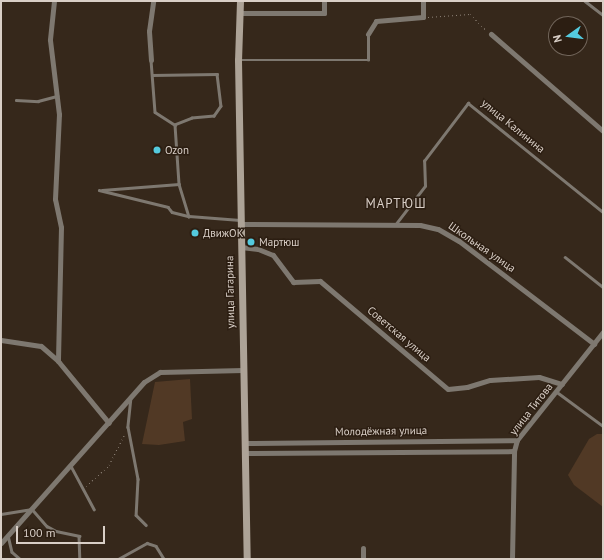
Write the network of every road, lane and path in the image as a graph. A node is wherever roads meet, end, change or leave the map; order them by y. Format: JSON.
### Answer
{"nodes":[{"id":1,"x":54,"y":1,"type":"edge"},
{"id":2,"x":153,"y":1,"type":"edge"},
{"id":3,"x":240,"y":1,"type":"edge"},
{"id":4,"x":324,"y":1,"type":"edge"},
{"id":5,"x":423,"y":1,"type":"edge"},
{"id":6,"x":586,"y":1,"type":"edge"},
{"id":7,"x":239,"y":13,"type":"junction"},
{"id":8,"x":603,"y":15,"type":"edge"},
{"id":9,"x":423,"y":17,"type":"junction"},
{"id":10,"x":368,"y":34,"type":"joint"},
{"id":11,"x":491,"y":34,"type":"joint"},
{"id":12,"x":151,"y":60,"type":"joint"},
{"id":13,"x":238,"y":60,"type":"junction"},
{"id":14,"x":152,"y":75,"type":"junction"},
{"id":15,"x":57,"y":96,"type":"junction"},
{"id":16,"x":16,"y":100,"type":"dead end"},
{"id":17,"x":175,"y":125,"type":"junction"},
{"id":18,"x":603,"y":131,"type":"edge"},
{"id":19,"x":179,"y":184,"type":"junction"},
{"id":20,"x":603,"y":212,"type":"edge"},
{"id":21,"x":189,"y":216,"type":"junction"},
{"id":22,"x":240,"y":222,"type":"junction"},
{"id":23,"x":395,"y":225,"type":"junction"},
{"id":24,"x":241,"y":247,"type":"junction"},
{"id":25,"x":565,"y":257,"type":"dead end"},
{"id":26,"x":603,"y":287,"type":"edge"},
{"id":27,"x":603,"y":332,"type":"edge"},
{"id":28,"x":1,"y":340,"type":"edge"},
{"id":29,"x":594,"y":344,"type":"junction"},
{"id":30,"x":58,"y":360,"type":"junction"},
{"id":31,"x":243,"y":370,"type":"junction"},
{"id":32,"x":562,"y":384,"type":"junction"},
{"id":33,"x":556,"y":391,"type":"junction"},
{"id":34,"x":131,"y":397,"type":"junction"},
{"id":35,"x":109,"y":423,"type":"junction"},
{"id":36,"x":603,"y":426,"type":"edge"},
{"id":37,"x":128,"y":428,"type":"junction"},
{"id":38,"x":517,"y":440,"type":"junction"},
{"id":39,"x":245,"y":443,"type":"junction"},
{"id":40,"x":514,"y":451,"type":"junction"},
{"id":41,"x":245,"y":453,"type":"junction"},
{"id":42,"x":71,"y":466,"type":"junction"},
{"id":43,"x":82,"y":489,"type":"junction"},
{"id":44,"x":32,"y":509,"type":"junction"},
{"id":45,"x":94,"y":509,"type":"dead end"},
{"id":46,"x":1,"y":514,"type":"edge"},
{"id":47,"x":146,"y":525,"type":"dead end"},
{"id":48,"x":8,"y":535,"type":"junction"},
{"id":49,"x":1,"y":543,"type":"edge"},
{"id":50,"x":363,"y":548,"type":"dead end"},
{"id":51,"x":20,"y":559,"type":"edge"},
{"id":52,"x":80,"y":559,"type":"edge"},
{"id":53,"x":118,"y":559,"type":"edge"},
{"id":54,"x":164,"y":559,"type":"edge"},
{"id":55,"x":247,"y":559,"type":"edge"},
{"id":56,"x":363,"y":559,"type":"edge"},
{"id":57,"x":512,"y":559,"type":"edge"}],
"edges":[{"from":1,"to":15,"type":"street"},
{"from":2,"to":12,"type":"street"},
{"from":3,"to":7,"type":"main road","name":"улица Гагарина"},
{"from":4,"to":7,"type":"street"},
{"from":5,"to":9,"type":"street"},
{"from":6,"to":8,"type":"lane"},
{"from":7,"to":13,"type":"main road","name":"улица Гагарина"},
{"from":9,"to":10,"type":"street"},
{"from":9,"to":11,"type":"path"},
{"from":10,"to":13,"type":"lane"},
{"from":11,"to":18,"type":"street"},
{"from":12,"to":14,"type":"lane"},
{"from":13,"to":22,"type":"main road","name":"улица Гагарина"},
{"from":14,"to":17,"type":"lane"},
{"from":14,"to":17,"type":"lane"},
{"from":15,"to":16,"type":"lane"},
{"from":15,"to":30,"type":"street"},
{"from":17,"to":19,"type":"lane"},
{"from":19,"to":21,"type":"lane"},
{"from":19,"to":21,"type":"lane"},
{"from":20,"to":23,"type":"lane","name":"улица Калинина"},
{"from":21,"to":22,"type":"lane"},
{"from":22,"to":23,"type":"street","name":"Школьная улица"},
{"from":22,"to":24,"type":"main road","name":"улица Гагарина"},
{"from":23,"to":29,"type":"street","name":"Школьная улица"},
{"from":24,"to":31,"type":"main road","name":"улица Гагарина"},
{"from":24,"to":32,"type":"street","name":"Советская улица"},
{"from":25,"to":26,"type":"lane"},
{"from":27,"to":29,"type":"street","name":"улица Титова"},
{"from":28,"to":30,"type":"street"},
{"from":29,"to":32,"type":"street","name":"улица Титова"},
{"from":30,"to":35,"type":"street"},
{"from":31,"to":34,"type":"street"},
{"from":31,"to":39,"type":"main road","name":"улица Гагарина"},
{"from":32,"to":33,"type":"street","name":"улица Титова"},
{"from":33,"to":36,"type":"lane"},
{"from":33,"to":38,"type":"street","name":"улица Титова"},
{"from":34,"to":35,"type":"street"},
{"from":34,"to":37,"type":"lane"},
{"from":35,"to":42,"type":"street"},
{"from":37,"to":43,"type":"path"},
{"from":37,"to":47,"type":"lane"},
{"from":38,"to":39,"type":"street","name":"Молодёжная улица"},
{"from":38,"to":40,"type":"street","name":"улица Титова"},
{"from":39,"to":41,"type":"main road","name":"улица Гагарина"},
{"from":40,"to":41,"type":"street","name":"Молодёжная улица"},
{"from":40,"to":57,"type":"street","name":"улица Титова"},
{"from":41,"to":55,"type":"main road","name":"улица Гагарина"},
{"from":42,"to":43,"type":"lane"},
{"from":42,"to":44,"type":"street"},
{"from":43,"to":45,"type":"lane"},
{"from":44,"to":46,"type":"lane"},
{"from":44,"to":48,"type":"street"},
{"from":44,"to":52,"type":"lane"},
{"from":48,"to":49,"type":"street"},
{"from":48,"to":51,"type":"lane"},
{"from":50,"to":56,"type":"street"},
{"from":53,"to":54,"type":"lane"}]}
